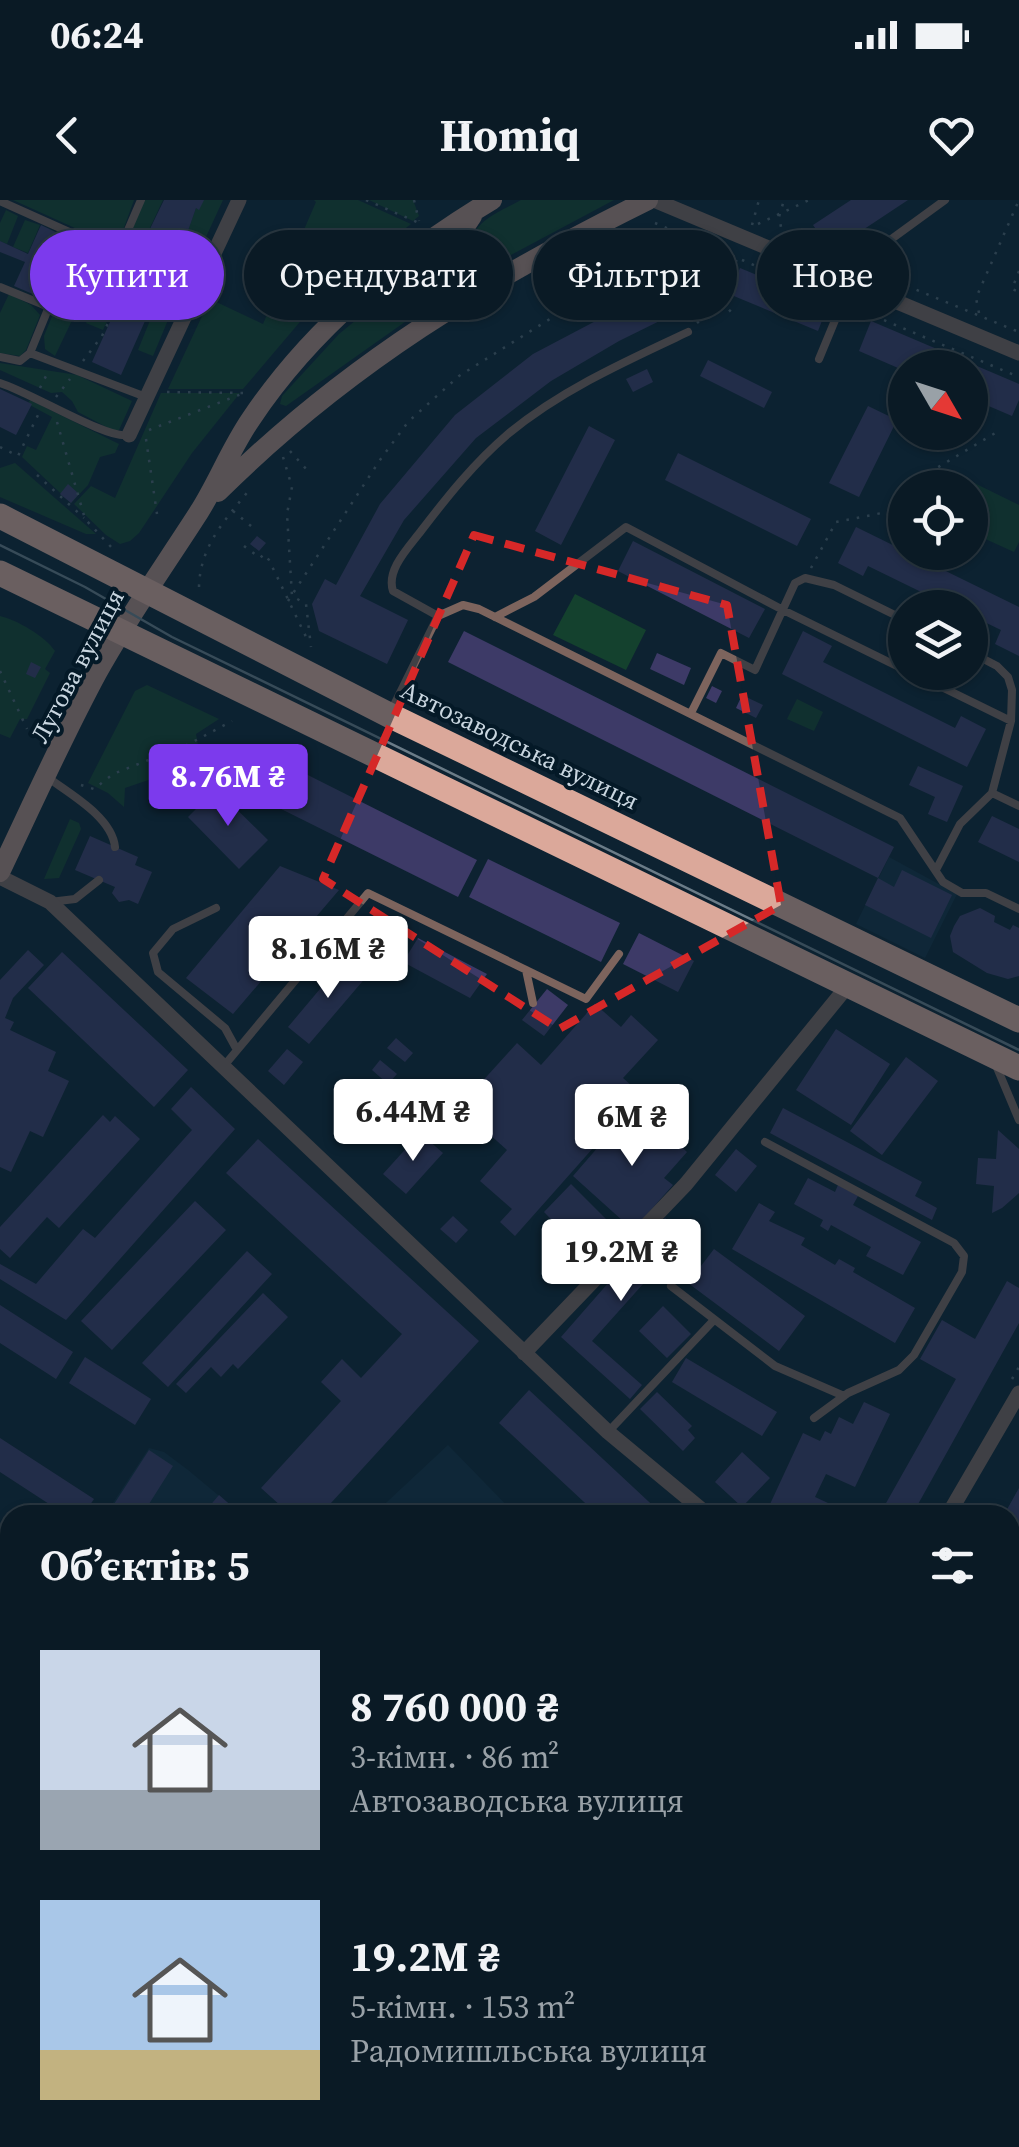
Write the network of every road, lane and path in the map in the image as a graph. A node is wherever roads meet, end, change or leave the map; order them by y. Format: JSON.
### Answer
{"nodes":[{"id":1,"x":141,"y":200,"type":"edge"},
{"id":2,"x":240,"y":200,"type":"edge"},
{"id":3,"x":366,"y":200,"type":"edge"},
{"id":4,"x":414,"y":200,"type":"edge"},
{"id":5,"x":651,"y":200,"type":"edge"},
{"id":6,"x":759,"y":200,"type":"edge"},
{"id":7,"x":784,"y":200,"type":"edge"},
{"id":8,"x":809,"y":200,"type":"edge"},
{"id":9,"x":946,"y":200,"type":"edge"},
{"id":10,"x":1018,"y":200,"type":"edge"},
{"id":11,"x":0,"y":201,"type":"edge"},
{"id":12,"x":802,"y":202,"type":"edge"},
{"id":13,"x":484,"y":205,"type":"edge"},
{"id":14,"x":779,"y":217,"type":"junction"},
{"id":15,"x":65,"y":230,"type":"edge"},
{"id":16,"x":128,"y":230,"type":"edge"},
{"id":17,"x":463,"y":230,"type":"edge"},
{"id":18,"x":781,"y":230,"type":"edge"},
{"id":19,"x":904,"y":230,"type":"edge"},
{"id":20,"x":224,"y":235,"type":"edge"},
{"id":21,"x":757,"y":244,"type":"edge"},
{"id":22,"x":513,"y":269,"type":"edge"},
{"id":23,"x":1019,"y":271,"type":"edge"},
{"id":24,"x":0,"y":287,"type":"edge"},
{"id":25,"x":909,"y":287,"type":"edge"},
{"id":26,"x":1019,"y":292,"type":"edge"},
{"id":27,"x":30,"y":300,"type":"edge"},
{"id":28,"x":909,"y":308,"type":"edge"},
{"id":29,"x":979,"y":315,"type":"junction"},
{"id":30,"x":44,"y":320,"type":"edge"},
{"id":31,"x":184,"y":320,"type":"edge"},
{"id":32,"x":431,"y":320,"type":"edge"},
{"id":33,"x":548,"y":320,"type":"edge"},
{"id":34,"x":700,"y":320,"type":"edge"},
{"id":35,"x":831,"y":320,"type":"edge"},
{"id":36,"x":688,"y":332,"type":"joint"},
{"id":37,"x":1019,"y":332,"type":"edge"},
{"id":38,"x":1019,"y":353,"type":"edge"},
{"id":39,"x":30,"y":354,"type":"junction"},
{"id":40,"x":0,"y":357,"type":"edge"},
{"id":41,"x":818,"y":359,"type":"dead end"},
{"id":42,"x":52,"y":362,"type":"junction"},
{"id":43,"x":0,"y":383,"type":"edge"},
{"id":44,"x":165,"y":392,"type":"dead end"},
{"id":45,"x":146,"y":397,"type":"junction"},
{"id":46,"x":41,"y":398,"type":"junction"},
{"id":47,"x":997,"y":432,"type":"dead end"},
{"id":48,"x":128,"y":435,"type":"joint"},
{"id":49,"x":298,"y":442,"type":"dead end"},
{"id":50,"x":0,"y":447,"type":"edge"},
{"id":51,"x":289,"y":450,"type":"junction"},
{"id":52,"x":307,"y":470,"type":"dead end"},
{"id":53,"x":933,"y":470,"type":"edge"},
{"id":54,"x":37,"y":475,"type":"dead end"},
{"id":55,"x":258,"y":480,"type":"dead end"},
{"id":56,"x":201,"y":508,"type":"junction"},
{"id":57,"x":232,"y":510,"type":"junction"},
{"id":58,"x":888,"y":512,"type":"edge"},
{"id":59,"x":157,"y":514,"type":"dead end"},
{"id":60,"x":0,"y":516,"type":"edge"},
{"id":61,"x":85,"y":519,"type":"dead end"},
{"id":62,"x":256,"y":531,"type":"dead end"},
{"id":63,"x":244,"y":546,"type":"dead end"},
{"id":64,"x":0,"y":573,"type":"edge"},
{"id":65,"x":805,"y":578,"type":"junction"},
{"id":66,"x":199,"y":587,"type":"dead end"},
{"id":67,"x":145,"y":592,"type":"junction"},
{"id":68,"x":290,"y":598,"type":"junction"},
{"id":69,"x":783,"y":610,"type":"junction"},
{"id":70,"x":888,"y":612,"type":"edge"},
{"id":71,"x":438,"y":616,"type":"junction"},
{"id":72,"x":495,"y":617,"type":"junction"},
{"id":73,"x":122,"y":632,"type":"junction"},
{"id":74,"x":888,"y":661,"type":"edge"},
{"id":75,"x":988,"y":662,"type":"edge"},
{"id":76,"x":0,"y":671,"type":"edge"},
{"id":77,"x":947,"y":690,"type":"edge"},
{"id":78,"x":692,"y":713,"type":"junction"},
{"id":79,"x":389,"y":715,"type":"junction"},
{"id":80,"x":232,"y":721,"type":"dead end"},
{"id":81,"x":1011,"y":721,"type":"junction"},
{"id":82,"x":28,"y":729,"type":"dead end"},
{"id":83,"x":46,"y":776,"type":"junction"},
{"id":84,"x":81,"y":785,"type":"dead end"},
{"id":85,"x":992,"y":793,"type":"junction"},
{"id":86,"x":1019,"y":806,"type":"edge"},
{"id":87,"x":115,"y":847,"type":"dead end"},
{"id":88,"x":936,"y":868,"type":"junction"},
{"id":89,"x":0,"y":874,"type":"edge"},
{"id":90,"x":99,"y":880,"type":"dead end"},
{"id":91,"x":50,"y":902,"type":"junction"},
{"id":92,"x":216,"y":908,"type":"dead end"},
{"id":93,"x":1019,"y":909,"type":"edge"},
{"id":94,"x":619,"y":954,"type":"dead end"},
{"id":95,"x":526,"y":970,"type":"junction"},
{"id":96,"x":850,"y":983,"type":"junction"},
{"id":97,"x":532,"y":1003,"type":"dead end"},
{"id":98,"x":1019,"y":1020,"type":"edge"},
{"id":99,"x":237,"y":1050,"type":"junction"},
{"id":100,"x":992,"y":1054,"type":"junction"},
{"id":101,"x":223,"y":1067,"type":"junction"},
{"id":102,"x":1019,"y":1068,"type":"edge"},
{"id":103,"x":1019,"y":1120,"type":"edge"},
{"id":104,"x":765,"y":1142,"type":"dead end"},
{"id":105,"x":671,"y":1286,"type":"dead end"},
{"id":106,"x":712,"y":1321,"type":"junction"},
{"id":107,"x":524,"y":1352,"type":"junction"},
{"id":108,"x":1019,"y":1393,"type":"edge"},
{"id":109,"x":844,"y":1396,"type":"junction"},
{"id":110,"x":814,"y":1418,"type":"dead end"},
{"id":111,"x":608,"y":1432,"type":"junction"},
{"id":112,"x":696,"y":1505,"type":"edge"},
{"id":113,"x":954,"y":1505,"type":"edge"}],
"edges":[{"from":1,"to":16,"type":"lane"},
{"from":2,"to":20,"type":"street"},
{"from":3,"to":4,"type":"path"},
{"from":5,"to":21,"type":"street"},
{"from":5,"to":22,"type":"main road"},
{"from":6,"to":14,"type":"path"},
{"from":7,"to":14,"type":"path"},
{"from":8,"to":12,"type":"path"},
{"from":9,"to":19,"type":"lane"},
{"from":10,"to":29,"type":"path"},
{"from":11,"to":15,"type":"lane"},
{"from":12,"to":14,"type":"path"},
{"from":13,"to":17,"type":"main road"},
{"from":13,"to":56,"type":"main road"},
{"from":14,"to":18,"type":"path"},
{"from":23,"to":26,"type":"path"},
{"from":24,"to":27,"type":"lane"},
{"from":25,"to":29,"type":"path"},
{"from":28,"to":38,"type":"street"},
{"from":29,"to":37,"type":"path"},
{"from":30,"to":39,"type":"lane"},
{"from":31,"to":45,"type":"street"},
{"from":32,"to":56,"type":"main road"},
{"from":33,"to":68,"type":"path"},
{"from":34,"to":36,"type":"path"},
{"from":35,"to":41,"type":"lane"},
{"from":36,"to":71,"type":"lane"},
{"from":39,"to":40,"type":"lane"},
{"from":39,"to":42,"type":"lane"},
{"from":42,"to":45,"type":"lane"},
{"from":42,"to":46,"type":"path"},
{"from":43,"to":46,"type":"lane"},
{"from":44,"to":59,"type":"path"},
{"from":45,"to":48,"type":"street"},
{"from":46,"to":48,"type":"lane"},
{"from":46,"to":50,"type":"path"},
{"from":47,"to":53,"type":"path"},
{"from":49,"to":51,"type":"path"},
{"from":51,"to":52,"type":"path"},
{"from":51,"to":68,"type":"path"},
{"from":54,"to":61,"type":"path"},
{"from":55,"to":57,"type":"path"},
{"from":56,"to":67,"type":"main road","name":"Лугова вулиця"},
{"from":57,"to":62,"type":"path"},
{"from":57,"to":66,"type":"path"},
{"from":58,"to":65,"type":"path"},
{"from":60,"to":67,"type":"main road","name":"Автозаводська вулиця"},
{"from":63,"to":68,"type":"path"},
{"from":64,"to":73,"type":"main road"},
{"from":65,"to":69,"type":"lane"},
{"from":65,"to":70,"type":"lane"},
{"from":67,"to":73,"type":"main road","name":"Лугова вулиця"},
{"from":67,"to":79,"type":"main road","name":"Автозаводська вулиця"},
{"from":68,"to":68,"type":"path"},
{"from":69,"to":72,"type":"lane"},
{"from":69,"to":74,"type":"lane"},
{"from":69,"to":78,"type":"lane"},
{"from":71,"to":72,"type":"lane"},
{"from":71,"to":79,"type":"lane"},
{"from":72,"to":78,"type":"lane"},
{"from":73,"to":83,"type":"main road","name":"Лугова вулиця"},
{"from":73,"to":96,"type":"main road"},
{"from":75,"to":81,"type":"lane"},
{"from":76,"to":82,"type":"path"},
{"from":77,"to":81,"type":"lane"},
{"from":78,"to":88,"type":"lane"},
{"from":79,"to":98,"type":"main road","name":"Автозаводська вулиця"},
{"from":80,"to":84,"type":"path"},
{"from":81,"to":85,"type":"lane"},
{"from":83,"to":87,"type":"lane"},
{"from":83,"to":89,"type":"main road","name":"Лугова вулиця"},
{"from":85,"to":86,"type":"lane"},
{"from":85,"to":88,"type":"lane"},
{"from":88,"to":93,"type":"lane"},
{"from":89,"to":91,"type":"street"},
{"from":90,"to":91,"type":"lane"},
{"from":91,"to":101,"type":"street"},
{"from":92,"to":99,"type":"lane"},
{"from":94,"to":95,"type":"lane"},
{"from":95,"to":97,"type":"lane"},
{"from":95,"to":99,"type":"lane"},
{"from":96,"to":100,"type":"main road"},
{"from":96,"to":107,"type":"street"},
{"from":99,"to":101,"type":"lane"},
{"from":100,"to":102,"type":"main road"},
{"from":100,"to":103,"type":"lane"},
{"from":101,"to":107,"type":"street"},
{"from":104,"to":109,"type":"lane"},
{"from":105,"to":106,"type":"lane"},
{"from":106,"to":109,"type":"lane"},
{"from":106,"to":111,"type":"lane"},
{"from":107,"to":111,"type":"street"},
{"from":108,"to":113,"type":"street"},
{"from":109,"to":110,"type":"lane"},
{"from":111,"to":112,"type":"street"}]}
